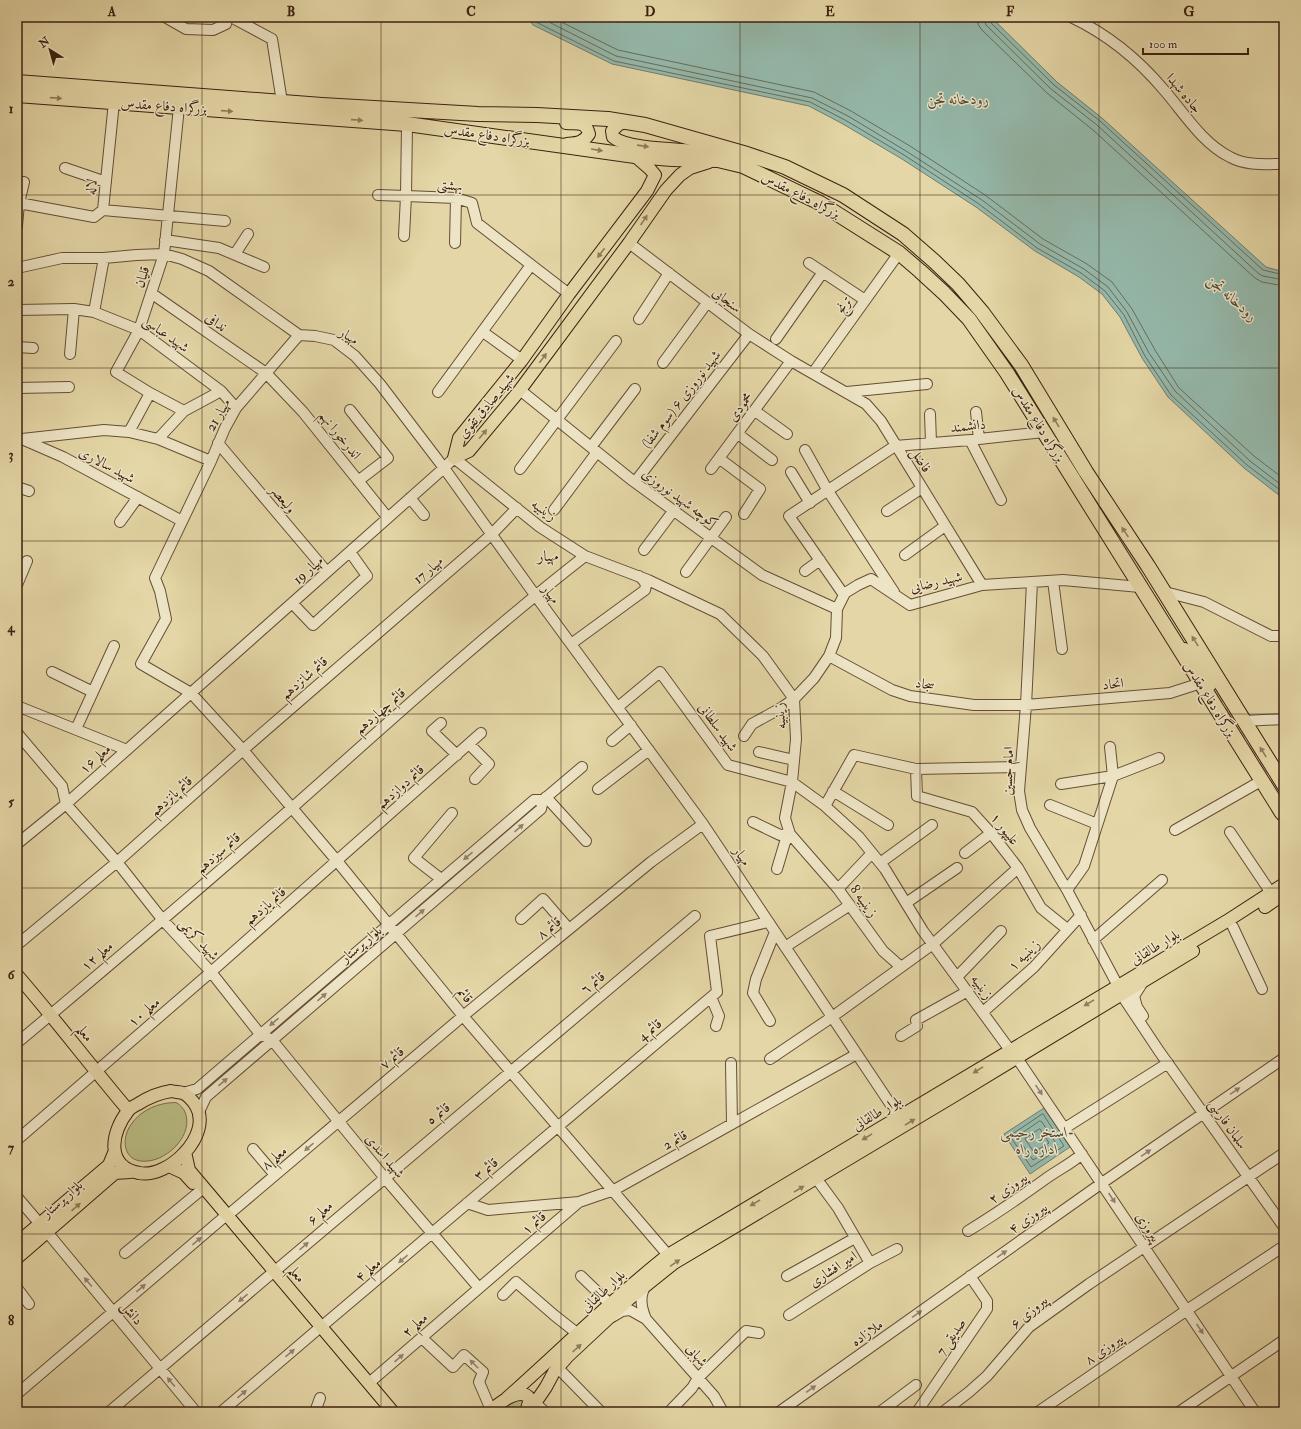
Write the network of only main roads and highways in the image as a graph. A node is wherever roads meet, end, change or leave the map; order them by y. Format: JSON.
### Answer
{"nodes":[{"id":1,"x":17,"y":82,"type":"edge"},
{"id":2,"x":17,"y":95,"type":"edge"},
{"id":3,"x":478,"y":114,"type":"junction"},
{"id":4,"x":624,"y":122,"type":"junction"},
{"id":5,"x":560,"y":145,"type":"junction"},
{"id":6,"x":635,"y":156,"type":"junction"},
{"id":7,"x":718,"y":160,"type":"junction"},
{"id":8,"x":743,"y":166,"type":"junction"},
{"id":9,"x":652,"y":182,"type":"junction"},
{"id":10,"x":662,"y":194,"type":"junction"},
{"id":11,"x":1284,"y":785,"type":"edge"},
{"id":12,"x":1281,"y":807,"type":"edge"},
{"id":13,"x":1284,"y":884,"type":"edge"},
{"id":14,"x":1284,"y":894,"type":"edge"},
{"id":15,"x":17,"y":975,"type":"edge"},
{"id":16,"x":1121,"y":988,"type":"junction"},
{"id":17,"x":939,"y":1099,"type":"junction"},
{"id":18,"x":128,"y":1110,"type":"junction"},
{"id":19,"x":185,"y":1152,"type":"junction"},
{"id":20,"x":114,"y":1153,"type":"junction"},
{"id":21,"x":169,"y":1166,"type":"junction"},
{"id":22,"x":130,"y":1172,"type":"junction"},
{"id":23,"x":226,"y":1217,"type":"junction"},
{"id":24,"x":43,"y":1228,"type":"junction"},
{"id":25,"x":17,"y":1243,"type":"edge"},
{"id":26,"x":17,"y":1258,"type":"edge"},
{"id":27,"x":319,"y":1329,"type":"junction"},
{"id":28,"x":534,"y":1374,"type":"junction"},
{"id":29,"x":550,"y":1379,"type":"junction"},
{"id":30,"x":507,"y":1398,"type":"junction"},
{"id":31,"x":530,"y":1409,"type":"edge"},
{"id":32,"x":490,"y":1411,"type":"edge"},
{"id":33,"x":385,"y":1412,"type":"edge"},
{"id":34,"x":393,"y":1412,"type":"edge"}],
"edges":[{"from":1,"to":3,"type":"highway","name":"بزرگراه دفاع مقدس"},
{"from":2,"to":5,"type":"highway","name":"بزرگراه دفاع مقدس","one_way":true},
{"from":3,"to":4,"type":"highway","name":"بزرگراه دفاع مقدس"},
{"from":3,"to":5,"type":"main road"},
{"from":4,"to":8,"type":"main road","one_way":true},
{"from":11,"to":4,"type":"highway","name":"بزرگراه دفاع مقدس","one_way":true},
{"from":5,"to":6,"type":"highway","name":"بزرگراه دفاع مقدس","one_way":true},
{"from":6,"to":7,"type":"highway","name":"بزرگراه دفاع مقدس"},
{"from":6,"to":9,"type":"main road"},
{"from":7,"to":8,"type":"highway","name":"بزرگراه دفاع مقدس"},
{"from":7,"to":10,"type":"main road","name":"شهید صادق تقوی"},
{"from":8,"to":12,"type":"highway","name":"بزرگراه دفاع مقدس"},
{"from":9,"to":10,"type":"main road"},
{"from":9,"to":10,"type":"main road","name":"شهید صادق تقوی","one_way":true},
{"from":13,"to":16,"type":"main road","name":"بلوار طالقانی"},
{"from":14,"to":16,"type":"main road","name":"بلوار طالقانی"},
{"from":15,"to":18,"type":"main road","name":"معلم"},
{"from":16,"to":17,"type":"main road","name":"بلوار طالقانی"},
{"from":17,"to":28,"type":"main road","name":"بلوار طالقانی","one_way":true},
{"from":29,"to":17,"type":"main road","name":"بلوار طالقانی","one_way":true},
{"from":18,"to":19,"type":"main road"},
{"from":18,"to":20,"type":"main road"},
{"from":19,"to":21,"type":"main road"},
{"from":19,"to":23,"type":"main road","name":"معلم"},
{"from":20,"to":22,"type":"main road"},
{"from":20,"to":24,"type":"main road","name":"بلوار پرستار"},
{"from":21,"to":22,"type":"main road"},
{"from":21,"to":23,"type":"main road","name":"معلم"},
{"from":24,"to":22,"type":"main road","name":"بلوار پرستار","one_way":true},
{"from":23,"to":27,"type":"main road","name":"معلم"},
{"from":24,"to":25,"type":"main road","name":"بلوار پرستار"},
{"from":24,"to":26,"type":"main road","name":"بلوار پرستار"},
{"from":27,"to":33,"type":"main road","name":"معلم"},
{"from":27,"to":34,"type":"main road","name":"معلم"},
{"from":28,"to":29,"type":"main road"},
{"from":28,"to":30,"type":"main road","name":"بلوار طالقانی"},
{"from":29,"to":31,"type":"main road","name":"بلوار طالقانی"},
{"from":30,"to":31,"type":"main road"},
{"from":30,"to":32,"type":"main road","name":"بلوار طالقانی"}]}
